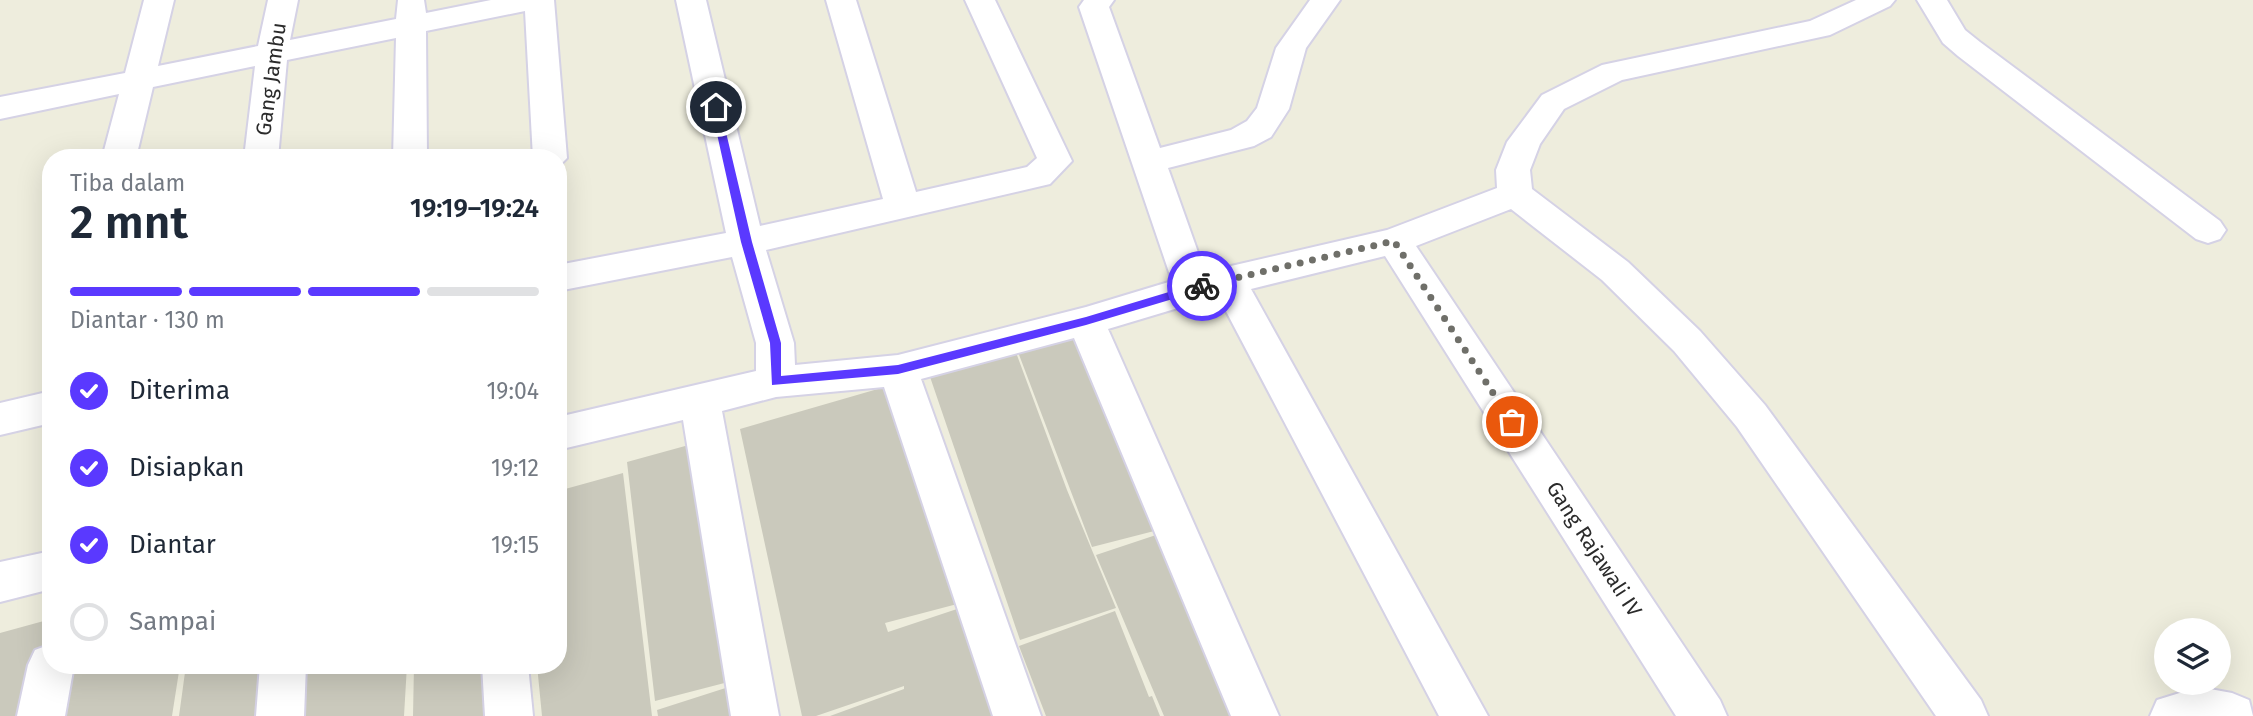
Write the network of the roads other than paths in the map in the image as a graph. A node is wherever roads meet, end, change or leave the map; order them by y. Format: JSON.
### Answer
{"nodes":[{"id":1,"x":159,"y":0,"type":"edge"},
{"id":2,"x":283,"y":0,"type":"edge"},
{"id":3,"x":538,"y":0,"type":"edge"},
{"id":4,"x":691,"y":0,"type":"edge"},
{"id":5,"x":841,"y":0,"type":"edge"},
{"id":6,"x":980,"y":0,"type":"edge"},
{"id":7,"x":1099,"y":0,"type":"edge"},
{"id":8,"x":1325,"y":0,"type":"edge"},
{"id":9,"x":1880,"y":0,"type":"edge"},
{"id":10,"x":1932,"y":0,"type":"edge"},
{"id":11,"x":410,"y":13,"type":"edge"},
{"id":12,"x":272,"y":53,"type":"junction"},
{"id":13,"x":139,"y":80,"type":"junction"},
{"id":14,"x":0,"y":108,"type":"edge"},
{"id":15,"x":121,"y":149,"type":"edge"},
{"id":16,"x":262,"y":149,"type":"edge"},
{"id":17,"x":410,"y":149,"type":"edge"},
{"id":18,"x":549,"y":149,"type":"edge"},
{"id":19,"x":1148,"y":162,"type":"junction"},
{"id":20,"x":1515,"y":194,"type":"junction"},
{"id":21,"x":903,"y":207,"type":"junction"},
{"id":22,"x":2208,"y":230,"type":"dead end"},
{"id":23,"x":1394,"y":241,"type":"junction"},
{"id":24,"x":747,"y":242,"type":"junction"},
{"id":25,"x":567,"y":275,"type":"edge"},
{"id":26,"x":1210,"y":284,"type":"junction"},
{"id":27,"x":1086,"y":321,"type":"junction"},
{"id":28,"x":898,"y":370,"type":"junction"},
{"id":29,"x":776,"y":382,"type":"junction"},
{"id":30,"x":699,"y":400,"type":"junction"},
{"id":31,"x":42,"y":409,"type":"edge"},
{"id":32,"x":0,"y":419,"type":"edge"},
{"id":33,"x":567,"y":432,"type":"edge"},
{"id":34,"x":42,"y":572,"type":"edge"},
{"id":35,"x":0,"y":582,"type":"edge"},
{"id":36,"x":49,"y":674,"type":"edge"},
{"id":37,"x":282,"y":674,"type":"edge"},
{"id":38,"x":506,"y":674,"type":"edge"},
{"id":39,"x":41,"y":716,"type":"edge"},
{"id":40,"x":280,"y":716,"type":"edge"},
{"id":41,"x":509,"y":716,"type":"edge"},
{"id":42,"x":755,"y":716,"type":"edge"},
{"id":43,"x":1017,"y":716,"type":"edge"},
{"id":44,"x":1255,"y":716,"type":"edge"},
{"id":45,"x":1464,"y":716,"type":"edge"},
{"id":46,"x":1703,"y":716,"type":"edge"},
{"id":47,"x":1964,"y":716,"type":"edge"},
{"id":48,"x":2175,"y":716,"type":"edge"},
{"id":49,"x":2232,"y":716,"type":"edge"}],
"edges":[{"from":1,"to":13,"type":"street"},
{"from":2,"to":12,"type":"street","name":"Gang Jambu"},
{"from":3,"to":11,"type":"street"},
{"from":3,"to":18,"type":"street"},
{"from":4,"to":24,"type":"street"},
{"from":5,"to":21,"type":"street"},
{"from":6,"to":21,"type":"street"},
{"from":7,"to":19,"type":"street"},
{"from":8,"to":19,"type":"street"},
{"from":9,"to":20,"type":"street"},
{"from":10,"to":22,"type":"street"},
{"from":11,"to":12,"type":"street"},
{"from":11,"to":17,"type":"street"},
{"from":12,"to":13,"type":"street"},
{"from":12,"to":16,"type":"street","name":"Gang Jambu"},
{"from":13,"to":14,"type":"street"},
{"from":13,"to":15,"type":"street"},
{"from":19,"to":26,"type":"street"},
{"from":20,"to":23,"type":"street"},
{"from":20,"to":47,"type":"street"},
{"from":21,"to":24,"type":"street"},
{"from":23,"to":26,"type":"street"},
{"from":23,"to":46,"type":"street","name":"Gang Rajawali IV"},
{"from":24,"to":25,"type":"street"},
{"from":24,"to":29,"type":"street"},
{"from":26,"to":27,"type":"street"},
{"from":26,"to":45,"type":"street"},
{"from":27,"to":28,"type":"street"},
{"from":27,"to":44,"type":"street"},
{"from":28,"to":29,"type":"street"},
{"from":28,"to":43,"type":"street"},
{"from":29,"to":30,"type":"street"},
{"from":30,"to":33,"type":"street"},
{"from":30,"to":42,"type":"street"},
{"from":31,"to":32,"type":"street"},
{"from":34,"to":35,"type":"street"},
{"from":36,"to":39,"type":"street"},
{"from":37,"to":40,"type":"street"},
{"from":38,"to":41,"type":"street"},
{"from":48,"to":49,"type":"street"}]}
